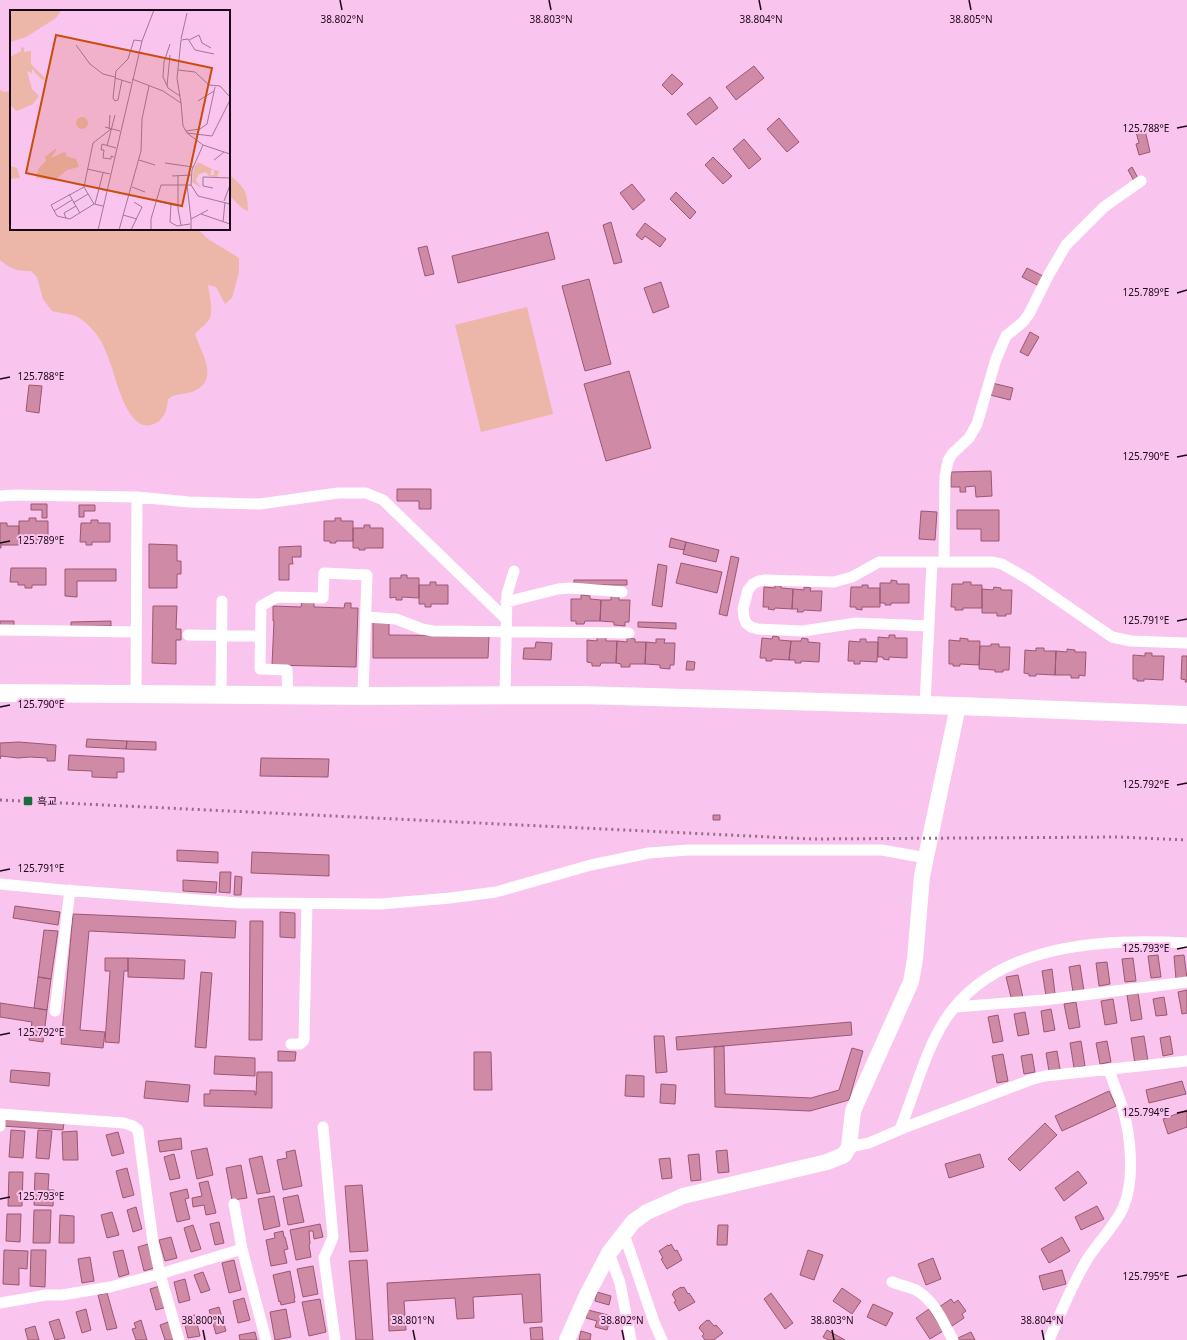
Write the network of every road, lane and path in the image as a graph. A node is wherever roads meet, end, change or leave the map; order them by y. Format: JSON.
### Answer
{"nodes":[{"id":1,"x":1142,"y":181,"type":"dead end"},
{"id":2,"x":0,"y":496,"type":"edge"},
{"id":3,"x":137,"y":497,"type":"junction"},
{"id":4,"x":938,"y":562,"type":"junction"},
{"id":5,"x":514,"y":571,"type":"dead end"},
{"id":6,"x":622,"y":592,"type":"dead end"},
{"id":7,"x":222,"y":601,"type":"dead end"},
{"id":8,"x":506,"y":602,"type":"junction"},
{"id":9,"x":367,"y":617,"type":"junction"},
{"id":10,"x":506,"y":619,"type":"junction"},
{"id":11,"x":929,"y":626,"type":"junction"},
{"id":12,"x":0,"y":630,"type":"edge"},
{"id":13,"x":136,"y":632,"type":"junction"},
{"id":14,"x":506,"y":632,"type":"junction"},
{"id":15,"x":628,"y":633,"type":"dead end"},
{"id":16,"x":188,"y":635,"type":"dead end"},
{"id":17,"x":222,"y":635,"type":"junction"},
{"id":18,"x":260,"y":636,"type":"junction"},
{"id":19,"x":1187,"y":643,"type":"edge"},
{"id":20,"x":0,"y":693,"type":"edge"},
{"id":21,"x":136,"y":695,"type":"junction"},
{"id":22,"x":221,"y":695,"type":"junction"},
{"id":23,"x":288,"y":696,"type":"junction"},
{"id":24,"x":363,"y":696,"type":"junction"},
{"id":25,"x":506,"y":696,"type":"junction"},
{"id":26,"x":925,"y":705,"type":"junction"},
{"id":27,"x":958,"y":706,"type":"junction"},
{"id":28,"x":1187,"y":715,"type":"edge"},
{"id":29,"x":926,"y":858,"type":"junction"},
{"id":30,"x":0,"y":884,"type":"edge"},
{"id":31,"x":70,"y":890,"type":"junction"},
{"id":32,"x":307,"y":904,"type":"junction"},
{"id":33,"x":1187,"y":943,"type":"edge"},
{"id":34,"x":1187,"y":982,"type":"edge"},
{"id":35,"x":956,"y":1007,"type":"junction"},
{"id":36,"x":55,"y":1011,"type":"dead end"},
{"id":37,"x":290,"y":1044,"type":"dead end"},
{"id":38,"x":1187,"y":1061,"type":"edge"},
{"id":39,"x":1109,"y":1069,"type":"junction"},
{"id":40,"x":0,"y":1114,"type":"edge"},
{"id":41,"x":0,"y":1126,"type":"edge"},
{"id":42,"x":323,"y":1127,"type":"dead end"},
{"id":43,"x":900,"y":1129,"type":"junction"},
{"id":44,"x":849,"y":1147,"type":"junction"},
{"id":45,"x":234,"y":1204,"type":"dead end"},
{"id":46,"x":624,"y":1234,"type":"junction"},
{"id":47,"x":242,"y":1249,"type":"junction"},
{"id":48,"x":609,"y":1253,"type":"junction"},
{"id":49,"x":160,"y":1274,"type":"junction"},
{"id":50,"x":892,"y":1282,"type":"dead end"},
{"id":51,"x":0,"y":1303,"type":"edge"},
{"id":52,"x":179,"y":1340,"type":"edge"},
{"id":53,"x":266,"y":1340,"type":"edge"},
{"id":54,"x":335,"y":1340,"type":"edge"},
{"id":55,"x":567,"y":1340,"type":"edge"},
{"id":56,"x":631,"y":1340,"type":"edge"},
{"id":57,"x":662,"y":1340,"type":"edge"},
{"id":58,"x":953,"y":1340,"type":"edge"},
{"id":59,"x":1049,"y":1340,"type":"edge"}],
"edges":[{"from":1,"to":4,"type":"street"},
{"from":2,"to":3,"type":"street"},
{"from":3,"to":10,"type":"street"},
{"from":3,"to":13,"type":"street"},
{"from":4,"to":11,"type":"street"},
{"from":4,"to":11,"type":"street"},
{"from":4,"to":19,"type":"street"},
{"from":5,"to":8,"type":"street"},
{"from":6,"to":8,"type":"street"},
{"from":7,"to":17,"type":"street"},
{"from":8,"to":10,"type":"street"},
{"from":9,"to":14,"type":"street"},
{"from":9,"to":18,"type":"street"},
{"from":9,"to":24,"type":"street"},
{"from":10,"to":14,"type":"street"},
{"from":11,"to":26,"type":"street"},
{"from":12,"to":13,"type":"street"},
{"from":13,"to":21,"type":"street"},
{"from":14,"to":15,"type":"street"},
{"from":14,"to":25,"type":"street"},
{"from":16,"to":17,"type":"street"},
{"from":17,"to":18,"type":"street"},
{"from":17,"to":22,"type":"street"},
{"from":18,"to":23,"type":"street"},
{"from":20,"to":21,"type":"main road"},
{"from":21,"to":22,"type":"main road"},
{"from":22,"to":23,"type":"main road"},
{"from":23,"to":24,"type":"main road"},
{"from":24,"to":25,"type":"main road"},
{"from":25,"to":26,"type":"main road"},
{"from":26,"to":27,"type":"main road"},
{"from":27,"to":28,"type":"main road"},
{"from":27,"to":29,"type":"main road"},
{"from":29,"to":32,"type":"street"},
{"from":29,"to":44,"type":"main road"},
{"from":30,"to":31,"type":"street"},
{"from":31,"to":32,"type":"street"},
{"from":31,"to":36,"type":"street"},
{"from":32,"to":37,"type":"street"},
{"from":33,"to":35,"type":"street"},
{"from":34,"to":35,"type":"street"},
{"from":35,"to":43,"type":"street"},
{"from":38,"to":39,"type":"street"},
{"from":39,"to":43,"type":"street"},
{"from":39,"to":59,"type":"street"},
{"from":40,"to":41,"type":"street"},
{"from":40,"to":49,"type":"street"},
{"from":42,"to":54,"type":"street"},
{"from":43,"to":44,"type":"street"},
{"from":44,"to":46,"type":"main road"},
{"from":45,"to":47,"type":"street"},
{"from":46,"to":48,"type":"main road"},
{"from":46,"to":57,"type":"street"},
{"from":47,"to":49,"type":"street"},
{"from":47,"to":53,"type":"street"},
{"from":48,"to":55,"type":"main road"},
{"from":48,"to":56,"type":"street"},
{"from":49,"to":51,"type":"street"},
{"from":49,"to":52,"type":"street"},
{"from":50,"to":58,"type":"street"}]}
